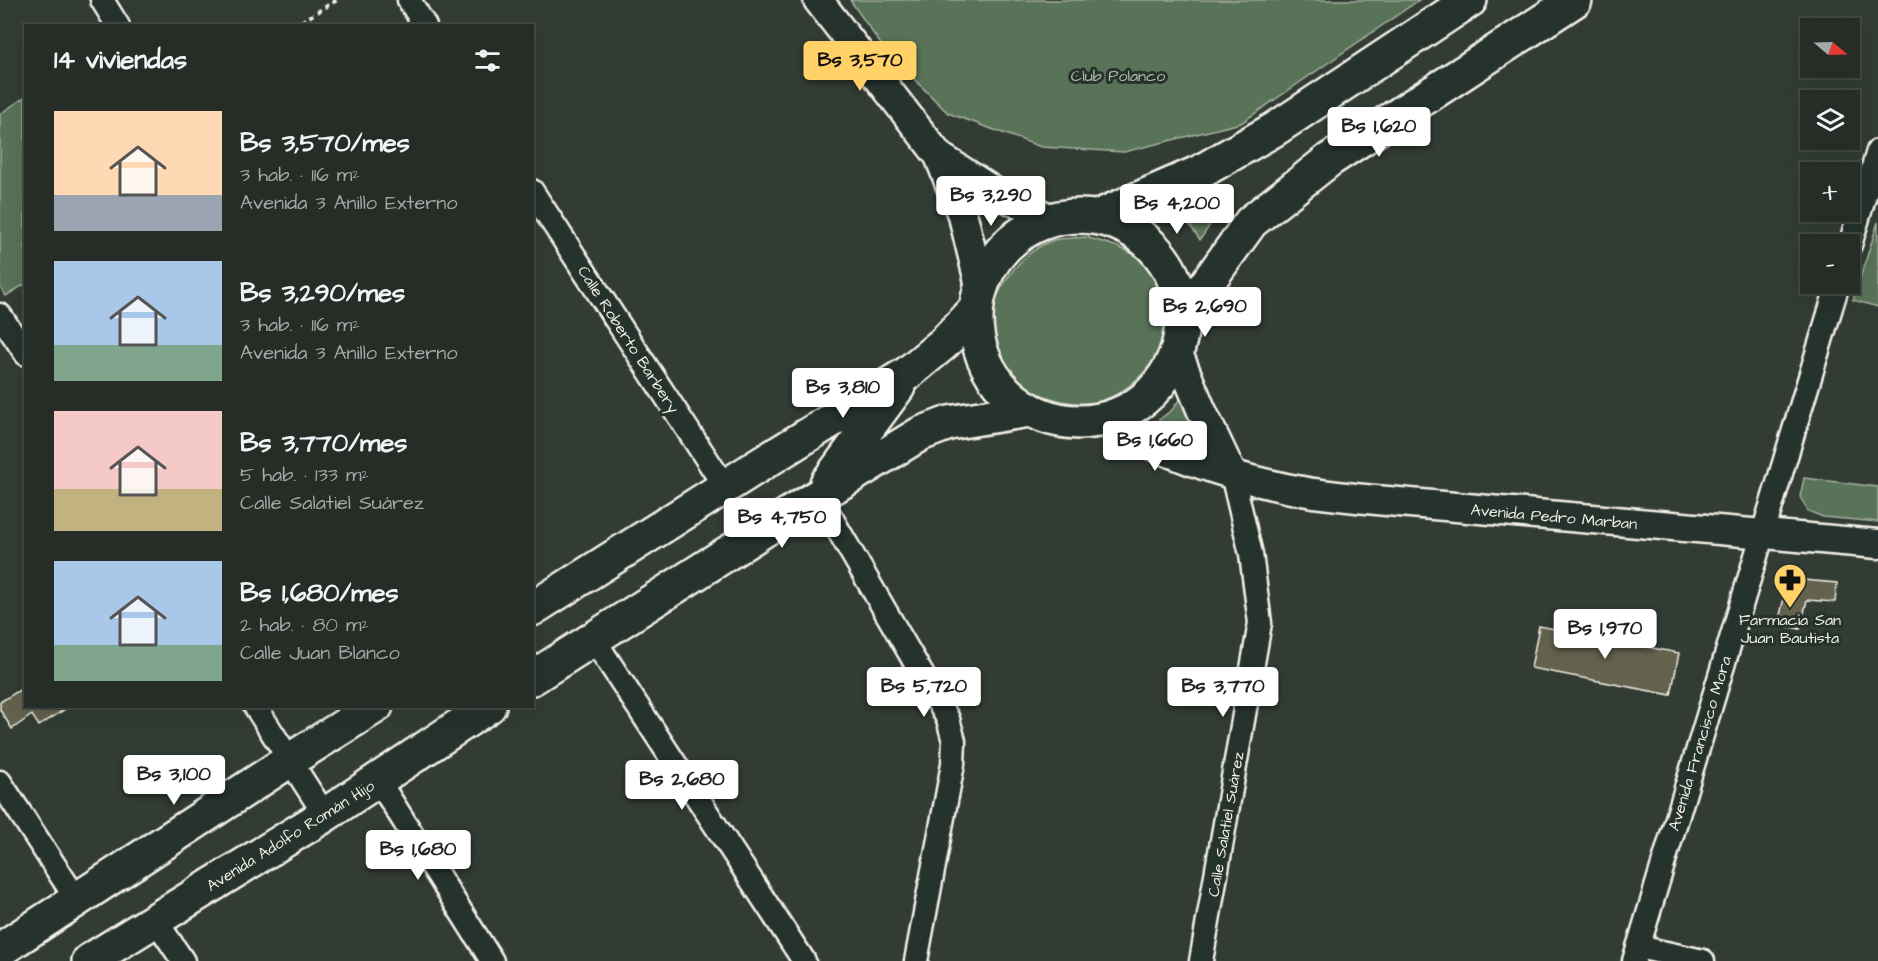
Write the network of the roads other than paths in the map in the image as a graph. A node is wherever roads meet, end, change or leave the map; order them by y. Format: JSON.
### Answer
{"nodes":[{"id":1,"x":102,"y":0,"type":"edge"},
{"id":2,"x":409,"y":0,"type":"edge"},
{"id":3,"x":818,"y":0,"type":"edge"},
{"id":4,"x":1470,"y":0,"type":"edge"},
{"id":5,"x":1575,"y":0,"type":"edge"},
{"id":6,"x":117,"y":24,"type":"edge"},
{"id":7,"x":424,"y":24,"type":"edge"},
{"id":8,"x":1878,"y":151,"type":"edge"},
{"id":9,"x":939,"y":156,"type":"junction"},
{"id":10,"x":534,"y":193,"type":"edge"},
{"id":11,"x":1097,"y":217,"type":"junction"},
{"id":12,"x":1051,"y":219,"type":"junction"},
{"id":13,"x":1853,"y":234,"type":"edge"},
{"id":14,"x":1835,"y":294,"type":"edge"},
{"id":15,"x":978,"y":298,"type":"junction"},
{"id":16,"x":0,"y":315,"type":"edge"},
{"id":17,"x":1182,"y":318,"type":"junction"},
{"id":18,"x":24,"y":351,"type":"edge"},
{"id":19,"x":1177,"y":351,"type":"junction"},
{"id":20,"x":908,"y":373,"type":"junction"},
{"id":21,"x":1029,"y":410,"type":"junction"},
{"id":22,"x":1100,"y":420,"type":"junction"},
{"id":23,"x":1232,"y":474,"type":"junction"},
{"id":24,"x":725,"y":487,"type":"junction"},
{"id":25,"x":818,"y":495,"type":"junction"},
{"id":26,"x":1762,"y":534,"type":"junction"},
{"id":27,"x":1878,"y":544,"type":"edge"},
{"id":28,"x":534,"y":608,"type":"edge"},
{"id":29,"x":593,"y":638,"type":"junction"},
{"id":30,"x":534,"y":677,"type":"edge"},
{"id":31,"x":256,"y":708,"type":"edge"},
{"id":32,"x":373,"y":708,"type":"edge"},
{"id":33,"x":486,"y":708,"type":"edge"},
{"id":34,"x":290,"y":760,"type":"junction"},
{"id":35,"x":378,"y":780,"type":"junction"},
{"id":36,"x":0,"y":782,"type":"edge"},
{"id":37,"x":325,"y":815,"type":"junction"},
{"id":38,"x":77,"y":900,"type":"junction"},
{"id":39,"x":155,"y":919,"type":"junction"},
{"id":40,"x":0,"y":950,"type":"edge"},
{"id":41,"x":1636,"y":954,"type":"edge"},
{"id":42,"x":89,"y":961,"type":"edge"},
{"id":43,"x":183,"y":961,"type":"edge"},
{"id":44,"x":492,"y":961,"type":"edge"},
{"id":45,"x":804,"y":961,"type":"edge"},
{"id":46,"x":916,"y":961,"type":"edge"},
{"id":47,"x":1201,"y":961,"type":"edge"},
{"id":48,"x":1703,"y":961,"type":"edge"}],
"edges":[{"from":1,"to":6,"type":"street"},
{"from":2,"to":7,"type":"street"},
{"from":3,"to":9,"type":"street"},
{"from":4,"to":11,"type":"main road"},
{"from":5,"to":17,"type":"main road"},
{"from":8,"to":13,"type":"street"},
{"from":9,"to":12,"type":"street"},
{"from":9,"to":15,"type":"street"},
{"from":10,"to":24,"type":"street","name":"Calle Roberto Barbery"},
{"from":11,"to":12,"type":"main road"},
{"from":11,"to":17,"type":"main road"},
{"from":12,"to":15,"type":"main road"},
{"from":14,"to":26,"type":"street","name":"Avenida Francisco Mora"},
{"from":15,"to":20,"type":"main road"},
{"from":15,"to":21,"type":"main road"},
{"from":16,"to":18,"type":"street"},
{"from":17,"to":19,"type":"main road"},
{"from":19,"to":22,"type":"main road"},
{"from":19,"to":23,"type":"street"},
{"from":20,"to":24,"type":"main road"},
{"from":20,"to":25,"type":"main road"},
{"from":21,"to":22,"type":"main road"},
{"from":21,"to":25,"type":"main road"},
{"from":22,"to":23,"type":"street","name":"Avenida Pedro Marban"},
{"from":23,"to":26,"type":"street","name":"Avenida Pedro Marban"},
{"from":23,"to":47,"type":"street","name":"Calle Salatiel Suárez"},
{"from":24,"to":28,"type":"main road"},
{"from":25,"to":29,"type":"main road"},
{"from":25,"to":46,"type":"street"},
{"from":26,"to":27,"type":"street","name":"Avenida Pedro Marban"},
{"from":26,"to":41,"type":"street","name":"Avenida Francisco Mora"},
{"from":29,"to":30,"type":"main road"},
{"from":29,"to":45,"type":"street"},
{"from":31,"to":34,"type":"street"},
{"from":32,"to":34,"type":"main road"},
{"from":33,"to":35,"type":"main road","name":"Avenida Adolfo Román Hijo"},
{"from":34,"to":37,"type":"street"},
{"from":34,"to":38,"type":"main road"},
{"from":35,"to":37,"type":"main road","name":"Avenida Adolfo Román Hijo"},
{"from":35,"to":44,"type":"street"},
{"from":36,"to":38,"type":"street"},
{"from":37,"to":39,"type":"main road","name":"Avenida Adolfo Román Hijo"},
{"from":38,"to":40,"type":"main road"},
{"from":39,"to":42,"type":"main road","name":"Avenida Adolfo Román Hijo"},
{"from":39,"to":43,"type":"street"},
{"from":41,"to":48,"type":"street"}]}
